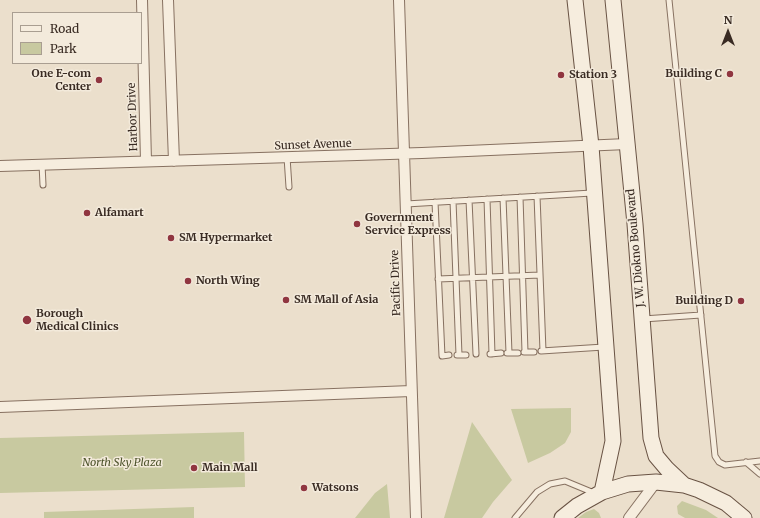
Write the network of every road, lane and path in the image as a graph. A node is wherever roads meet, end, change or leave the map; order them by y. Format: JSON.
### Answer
{"nodes":[{"id":1,"x":142,"y":0,"type":"edge"},
{"id":2,"x":168,"y":0,"type":"edge"},
{"id":3,"x":399,"y":0,"type":"edge"},
{"id":4,"x":575,"y":0,"type":"edge"},
{"id":5,"x":613,"y":0,"type":"edge"},
{"id":6,"x":669,"y":0,"type":"edge"},
{"id":7,"x":628,"y":144,"type":"junction"},
{"id":8,"x":591,"y":146,"type":"junction"},
{"id":9,"x":404,"y":154,"type":"junction"},
{"id":10,"x":287,"y":157,"type":"junction"},
{"id":11,"x":146,"y":161,"type":"junction"},
{"id":12,"x":174,"y":161,"type":"junction"},
{"id":13,"x":42,"y":164,"type":"junction"},
{"id":14,"x":0,"y":166,"type":"edge"},
{"id":15,"x":43,"y":185,"type":"dead end"},
{"id":16,"x":290,"y":187,"type":"dead end"},
{"id":17,"x":594,"y":193,"type":"junction"},
{"id":18,"x":537,"y":196,"type":"junction"},
{"id":19,"x":520,"y":197,"type":"junction"},
{"id":20,"x":503,"y":198,"type":"junction"},
{"id":21,"x":487,"y":199,"type":"junction"},
{"id":22,"x":469,"y":200,"type":"junction"},
{"id":23,"x":453,"y":201,"type":"junction"},
{"id":24,"x":435,"y":202,"type":"junction"},
{"id":25,"x":406,"y":204,"type":"junction"},
{"id":26,"x":540,"y":275,"type":"junction"},
{"id":27,"x":506,"y":276,"type":"junction"},
{"id":28,"x":523,"y":276,"type":"junction"},
{"id":29,"x":490,"y":277,"type":"junction"},
{"id":30,"x":473,"y":278,"type":"junction"},
{"id":31,"x":438,"y":279,"type":"junction"},
{"id":32,"x":456,"y":279,"type":"junction"},
{"id":33,"x":701,"y":315,"type":"junction"},
{"id":34,"x":642,"y":319,"type":"junction"},
{"id":35,"x":606,"y":347,"type":"junction"},
{"id":36,"x":534,"y":352,"type":"dead end"},
{"id":37,"x":501,"y":353,"type":"dead end"},
{"id":38,"x":518,"y":353,"type":"dead end"},
{"id":39,"x":483,"y":354,"type":"dead end"},
{"id":40,"x":449,"y":355,"type":"dead end"},
{"id":41,"x":466,"y":355,"type":"dead end"},
{"id":42,"x":411,"y":391,"type":"junction"},
{"id":43,"x":0,"y":407,"type":"edge"},
{"id":44,"x":760,"y":461,"type":"edge"},
{"id":45,"x":746,"y":462,"type":"junction"},
{"id":46,"x":760,"y":474,"type":"edge"},
{"id":47,"x":656,"y":482,"type":"junction"},
{"id":48,"x":684,"y":485,"type":"junction"},
{"id":49,"x":600,"y":493,"type":"junction"},
{"id":50,"x":416,"y":518,"type":"edge"},
{"id":51,"x":515,"y":518,"type":"edge"},
{"id":52,"x":562,"y":518,"type":"edge"},
{"id":53,"x":629,"y":518,"type":"edge"},
{"id":54,"x":744,"y":518,"type":"edge"}],
"edges":[{"from":1,"to":11,"type":"street","name":"Harbor Drive"},
{"from":2,"to":12,"type":"street"},
{"from":3,"to":9,"type":"street","name":"Pacific Drive"},
{"from":4,"to":8,"type":"street"},
{"from":5,"to":7,"type":"street","name":"J. W. Diokno Boulevard"},
{"from":6,"to":33,"type":"lane"},
{"from":7,"to":8,"type":"street","name":"Sunset Avenue"},
{"from":7,"to":34,"type":"street","name":"J. W. Diokno Boulevard"},
{"from":8,"to":9,"type":"street","name":"Sunset Avenue"},
{"from":8,"to":17,"type":"street"},
{"from":9,"to":10,"type":"street","name":"Sunset Avenue"},
{"from":9,"to":25,"type":"street","name":"Pacific Drive"},
{"from":10,"to":12,"type":"street","name":"Sunset Avenue"},
{"from":10,"to":16,"type":"lane"},
{"from":11,"to":12,"type":"street","name":"Sunset Avenue"},
{"from":11,"to":13,"type":"street","name":"Sunset Avenue"},
{"from":13,"to":14,"type":"street","name":"Sunset Avenue"},
{"from":13,"to":15,"type":"lane"},
{"from":17,"to":18,"type":"lane"},
{"from":17,"to":35,"type":"street"},
{"from":18,"to":19,"type":"lane"},
{"from":18,"to":26,"type":"lane"},
{"from":19,"to":20,"type":"lane"},
{"from":19,"to":28,"type":"lane"},
{"from":20,"to":21,"type":"lane"},
{"from":20,"to":27,"type":"lane"},
{"from":21,"to":22,"type":"lane"},
{"from":21,"to":29,"type":"lane"},
{"from":22,"to":23,"type":"lane"},
{"from":22,"to":30,"type":"lane"},
{"from":23,"to":24,"type":"lane"},
{"from":23,"to":32,"type":"lane"},
{"from":24,"to":25,"type":"lane"},
{"from":24,"to":31,"type":"lane"},
{"from":25,"to":42,"type":"street","name":"Pacific Drive"},
{"from":26,"to":28,"type":"lane"},
{"from":26,"to":35,"type":"lane"},
{"from":27,"to":28,"type":"lane"},
{"from":27,"to":29,"type":"lane"},
{"from":27,"to":38,"type":"lane"},
{"from":28,"to":36,"type":"lane"},
{"from":29,"to":30,"type":"lane"},
{"from":29,"to":37,"type":"lane"},
{"from":30,"to":32,"type":"lane"},
{"from":30,"to":39,"type":"lane"},
{"from":31,"to":32,"type":"lane"},
{"from":31,"to":40,"type":"lane"},
{"from":32,"to":41,"type":"lane"},
{"from":33,"to":34,"type":"lane"},
{"from":33,"to":45,"type":"lane"},
{"from":34,"to":48,"type":"street","name":"J. W. Diokno Boulevard"},
{"from":35,"to":49,"type":"street"},
{"from":42,"to":43,"type":"street"},
{"from":42,"to":50,"type":"street","name":"Pacific Drive"},
{"from":44,"to":45,"type":"lane"},
{"from":45,"to":46,"type":"lane"},
{"from":47,"to":48,"type":"street"},
{"from":47,"to":49,"type":"street"},
{"from":47,"to":53,"type":"street"},
{"from":48,"to":54,"type":"street"},
{"from":49,"to":51,"type":"lane"},
{"from":49,"to":52,"type":"street"}]}
